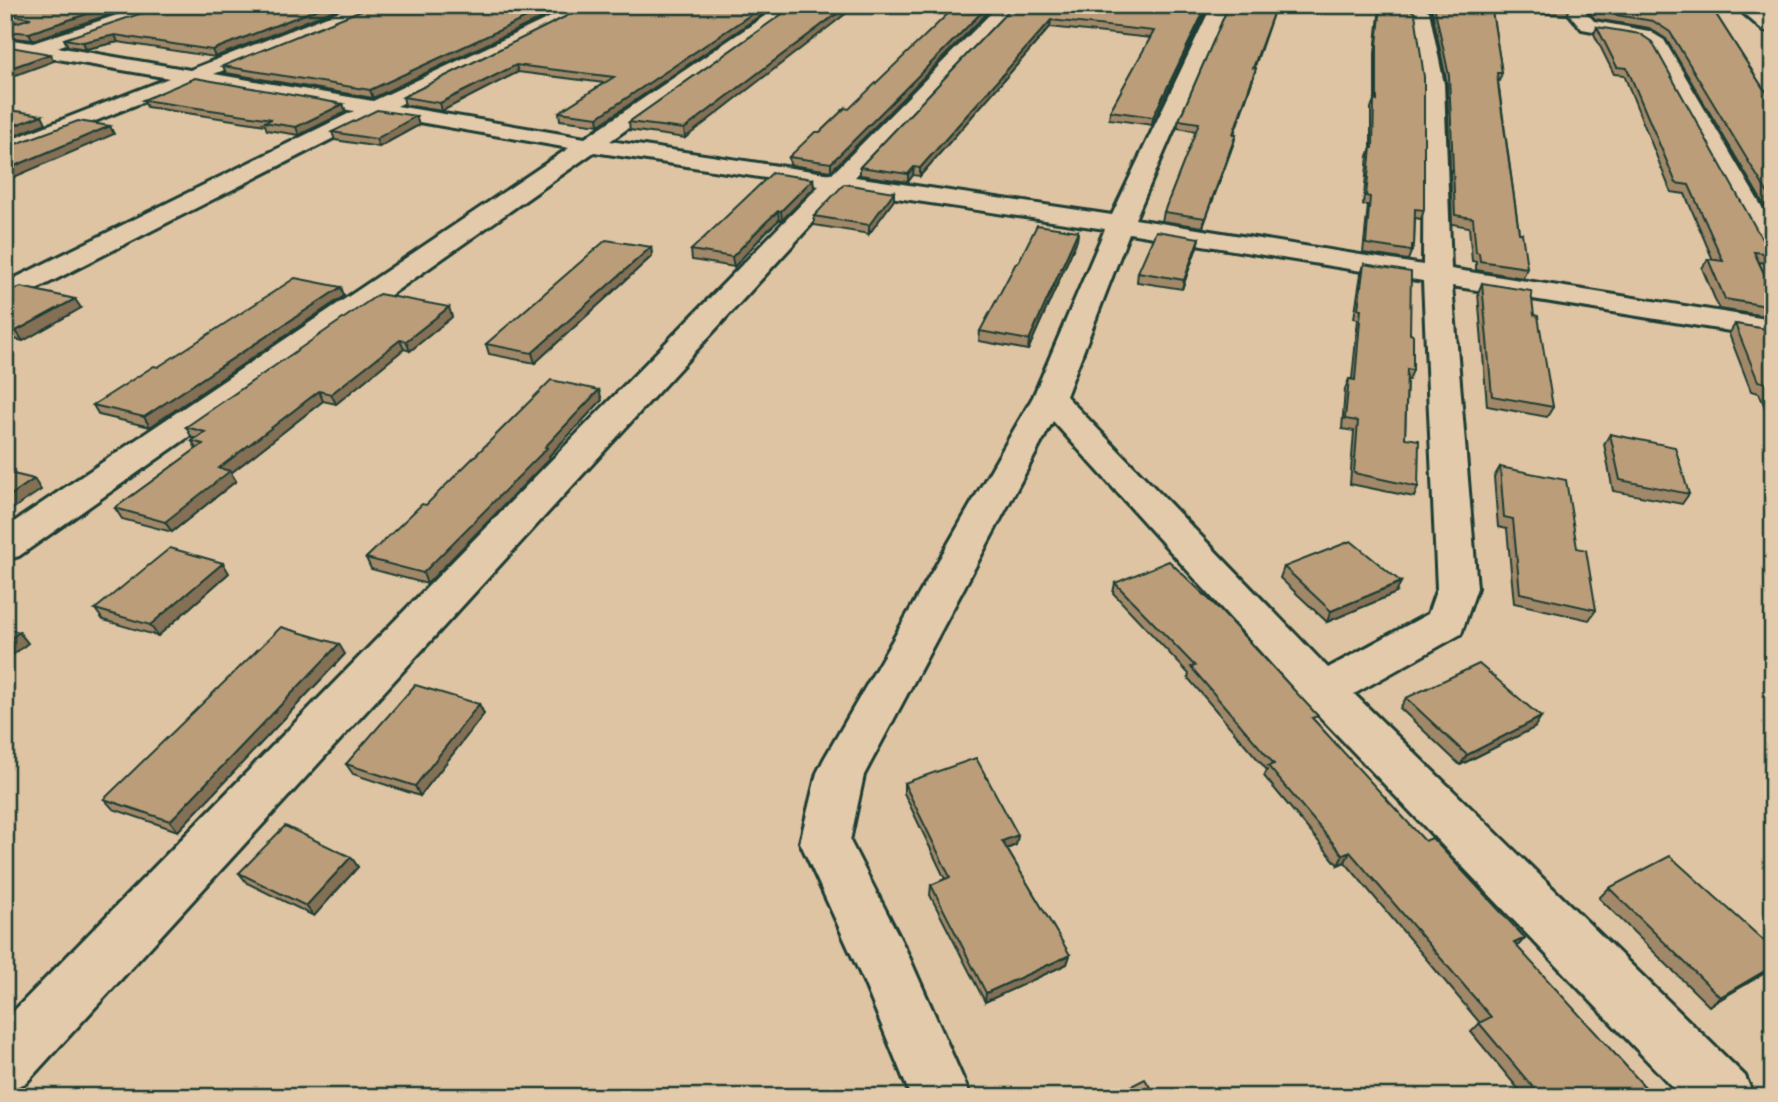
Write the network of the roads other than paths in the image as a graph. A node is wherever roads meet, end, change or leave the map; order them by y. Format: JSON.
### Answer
{"nodes":[{"id":1,"x":164,"y":5,"type":"edge"},
{"id":2,"x":371,"y":5,"type":"edge"},
{"id":3,"x":590,"y":5,"type":"edge"},
{"id":4,"x":1009,"y":5,"type":"edge"},
{"id":5,"x":1220,"y":5,"type":"edge"},
{"id":6,"x":1403,"y":5,"type":"edge"},
{"id":7,"x":1570,"y":5,"type":"edge"},
{"id":8,"x":1742,"y":5,"type":"edge"},
{"id":9,"x":788,"y":6,"type":"edge"},
{"id":10,"x":1770,"y":27,"type":"dead end"},
{"id":11,"x":5,"y":44,"type":"edge"},
{"id":12,"x":35,"y":49,"type":"junction"},
{"id":13,"x":5,"y":59,"type":"edge"},
{"id":14,"x":190,"y":76,"type":"junction"},
{"id":15,"x":378,"y":107,"type":"junction"},
{"id":16,"x":589,"y":145,"type":"junction"},
{"id":17,"x":5,"y":150,"type":"edge"},
{"id":18,"x":836,"y":183,"type":"junction"},
{"id":19,"x":1120,"y":224,"type":"junction"},
{"id":20,"x":1773,"y":249,"type":"edge"},
{"id":21,"x":1437,"y":276,"type":"junction"},
{"id":22,"x":5,"y":294,"type":"edge"},
{"id":23,"x":1773,"y":329,"type":"edge"},
{"id":24,"x":1049,"y":397,"type":"junction"},
{"id":25,"x":5,"y":547,"type":"edge"},
{"id":26,"x":1323,"y":691,"type":"junction"},
{"id":27,"x":5,"y":1062,"type":"edge"},
{"id":28,"x":941,"y":1097,"type":"edge"},
{"id":29,"x":1724,"y":1097,"type":"edge"}],
"edges":[{"from":1,"to":12,"type":"street"},
{"from":2,"to":14,"type":"street"},
{"from":3,"to":15,"type":"street"},
{"from":4,"to":18,"type":"street"},
{"from":5,"to":19,"type":"street"},
{"from":6,"to":21,"type":"street"},
{"from":7,"to":20,"type":"street"},
{"from":8,"to":10,"type":"street"},
{"from":9,"to":16,"type":"street"},
{"from":11,"to":12,"type":"street"},
{"from":12,"to":13,"type":"street"},
{"from":12,"to":14,"type":"street"},
{"from":14,"to":15,"type":"street"},
{"from":14,"to":17,"type":"street"},
{"from":15,"to":16,"type":"street"},
{"from":15,"to":22,"type":"street"},
{"from":16,"to":18,"type":"street"},
{"from":16,"to":25,"type":"street"},
{"from":18,"to":19,"type":"street"},
{"from":18,"to":27,"type":"street"},
{"from":19,"to":21,"type":"street"},
{"from":19,"to":24,"type":"street"},
{"from":21,"to":23,"type":"street"},
{"from":21,"to":26,"type":"street"},
{"from":24,"to":26,"type":"street"},
{"from":24,"to":28,"type":"street"},
{"from":26,"to":29,"type":"street"}]}
